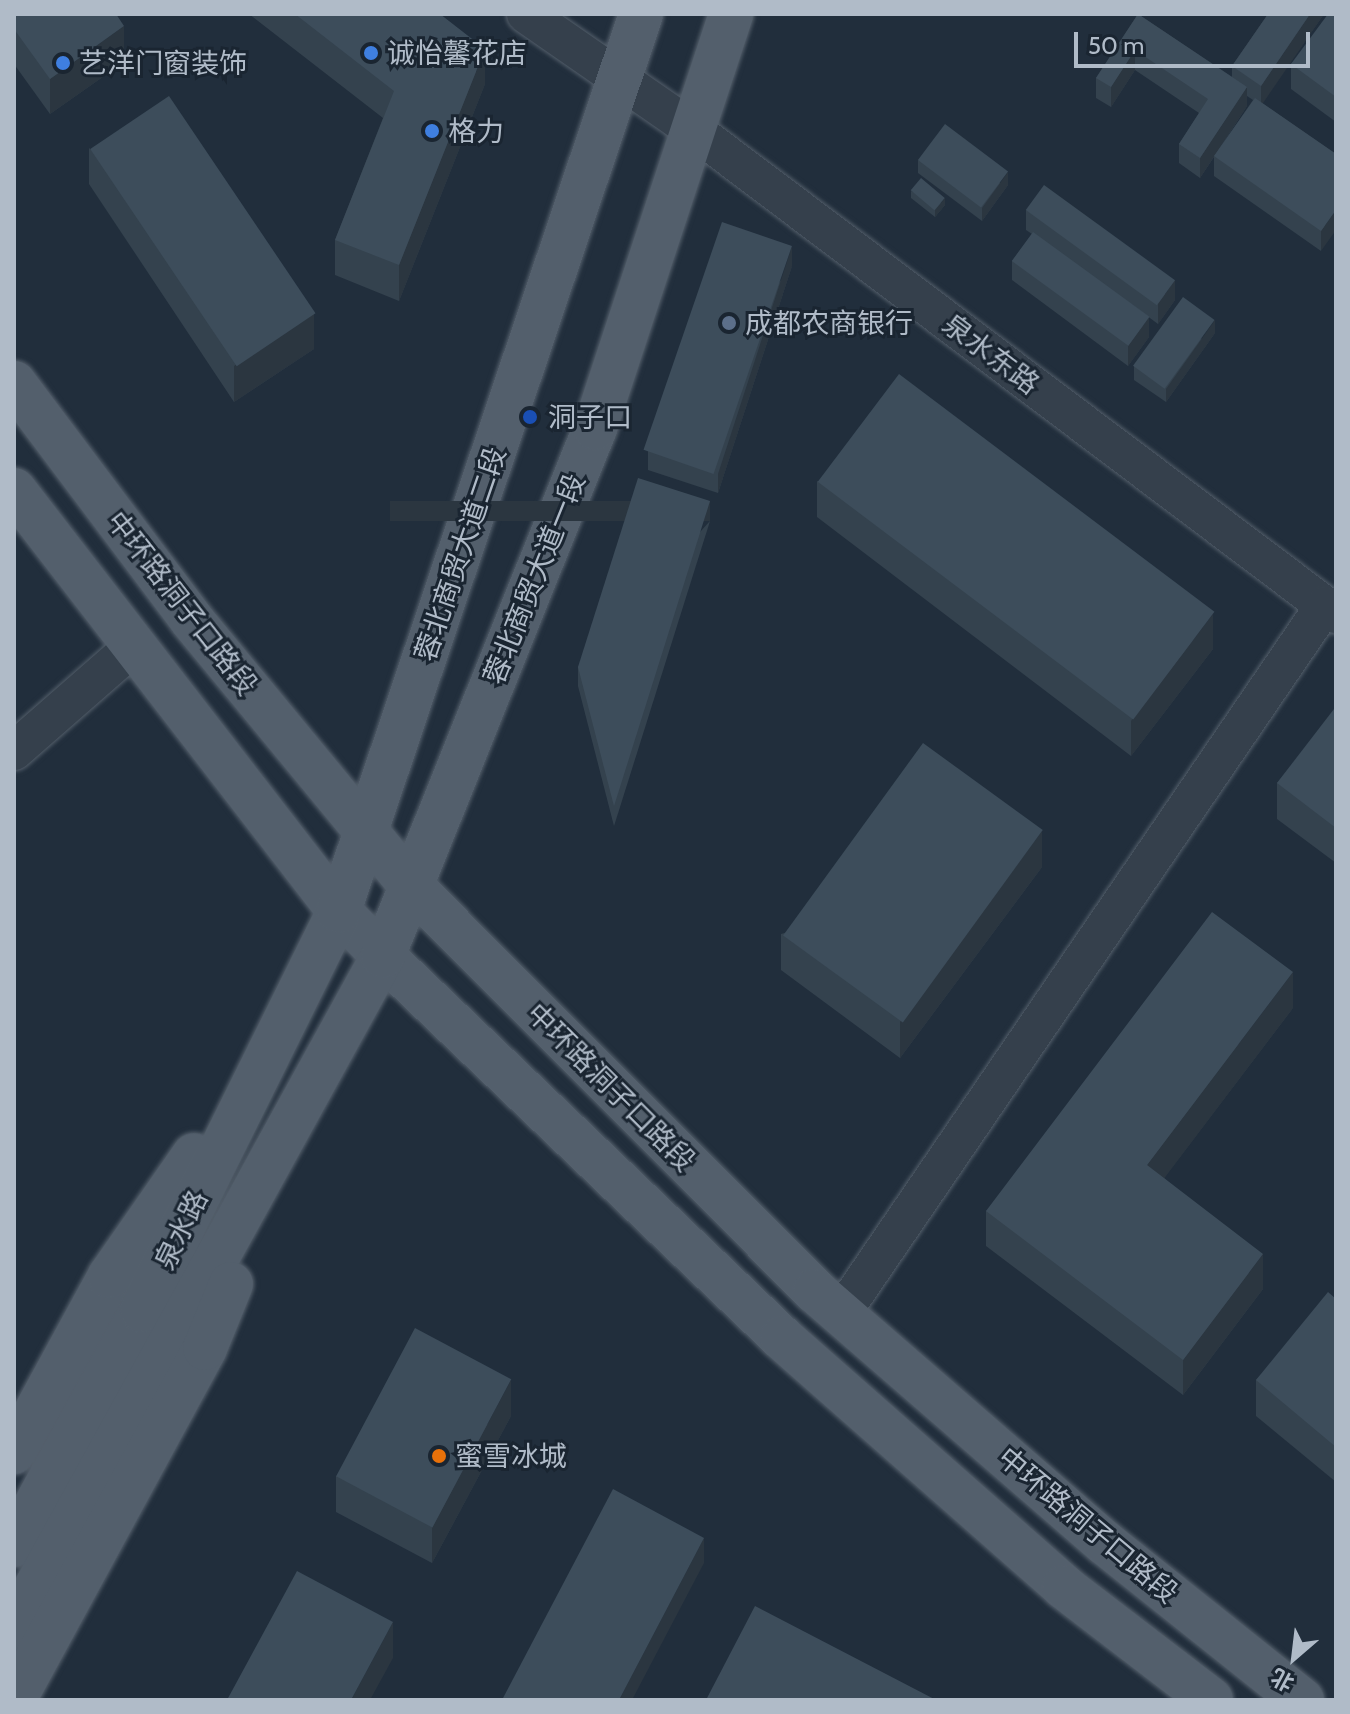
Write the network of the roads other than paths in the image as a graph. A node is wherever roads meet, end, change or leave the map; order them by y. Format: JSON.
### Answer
{"nodes":[{"id":1,"x":526,"y":14,"type":"edge"},
{"id":2,"x":641,"y":14,"type":"edge"},
{"id":3,"x":731,"y":14,"type":"edge"},
{"id":4,"x":619,"y":80,"type":"junction"},
{"id":5,"x":695,"y":131,"type":"junction"},
{"id":6,"x":14,"y":383,"type":"edge"},
{"id":7,"x":14,"y":490,"type":"edge"},
{"id":8,"x":1330,"y":609,"type":"edge"},
{"id":9,"x":133,"y":647,"type":"junction"},
{"id":10,"x":14,"y":751,"type":"edge"},
{"id":11,"x":366,"y":826,"type":"junction"},
{"id":12,"x":411,"y":886,"type":"junction"},
{"id":13,"x":339,"y":911,"type":"junction"},
{"id":14,"x":383,"y":956,"type":"junction"},
{"id":15,"x":276,"y":1038,"type":"junction"},
{"id":16,"x":319,"y":1074,"type":"junction"},
{"id":17,"x":841,"y":1314,"type":"junction"},
{"id":18,"x":161,"y":1318,"type":"junction"},
{"id":19,"x":14,"y":1452,"type":"edge"},
{"id":20,"x":14,"y":1545,"type":"edge"},
{"id":21,"x":14,"y":1627,"type":"edge"},
{"id":22,"x":14,"y":1700,"type":"edge"},
{"id":23,"x":1211,"y":1700,"type":"edge"},
{"id":24,"x":1302,"y":1700,"type":"edge"}],
"edges":[{"from":1,"to":4,"type":"street","name":"泉水东路"},
{"from":2,"to":4,"type":"main road","name":"蓉北商贸大道二段"},
{"from":3,"to":5,"type":"main road","name":"蓉北商贸大道一段"},
{"from":4,"to":5,"type":"street","name":"泉水东路"},
{"from":4,"to":11,"type":"main road","name":"蓉北商贸大道二段"},
{"from":5,"to":8,"type":"street","name":"泉水东路"},
{"from":5,"to":12,"type":"main road","name":"蓉北商贸大道一段"},
{"from":6,"to":11,"type":"main road","name":"中环路洞子口路段"},
{"from":7,"to":9,"type":"main road"},
{"from":8,"to":17,"type":"street"},
{"from":9,"to":10,"type":"street"},
{"from":9,"to":13,"type":"main road"},
{"from":11,"to":12,"type":"main road","name":"中环路洞子口路段"},
{"from":11,"to":13,"type":"main road","name":"蓉北商贸大道二段"},
{"from":12,"to":14,"type":"main road","name":"蓉北商贸大道一段"},
{"from":12,"to":17,"type":"main road","name":"中环路洞子口路段"},
{"from":13,"to":14,"type":"main road"},
{"from":13,"to":15,"type":"main road","name":"泉水路"},
{"from":14,"to":16,"type":"main road","name":"蓉北商贸大道一段"},
{"from":14,"to":23,"type":"main road"},
{"from":15,"to":18,"type":"main road","name":"泉水路"},
{"from":15,"to":19,"type":"main road"},
{"from":16,"to":18,"type":"main road"},
{"from":16,"to":22,"type":"main road"},
{"from":17,"to":24,"type":"main road","name":"中环路洞子口路段"},
{"from":18,"to":20,"type":"main road","name":"泉水路"},
{"from":18,"to":21,"type":"main road"}]}
